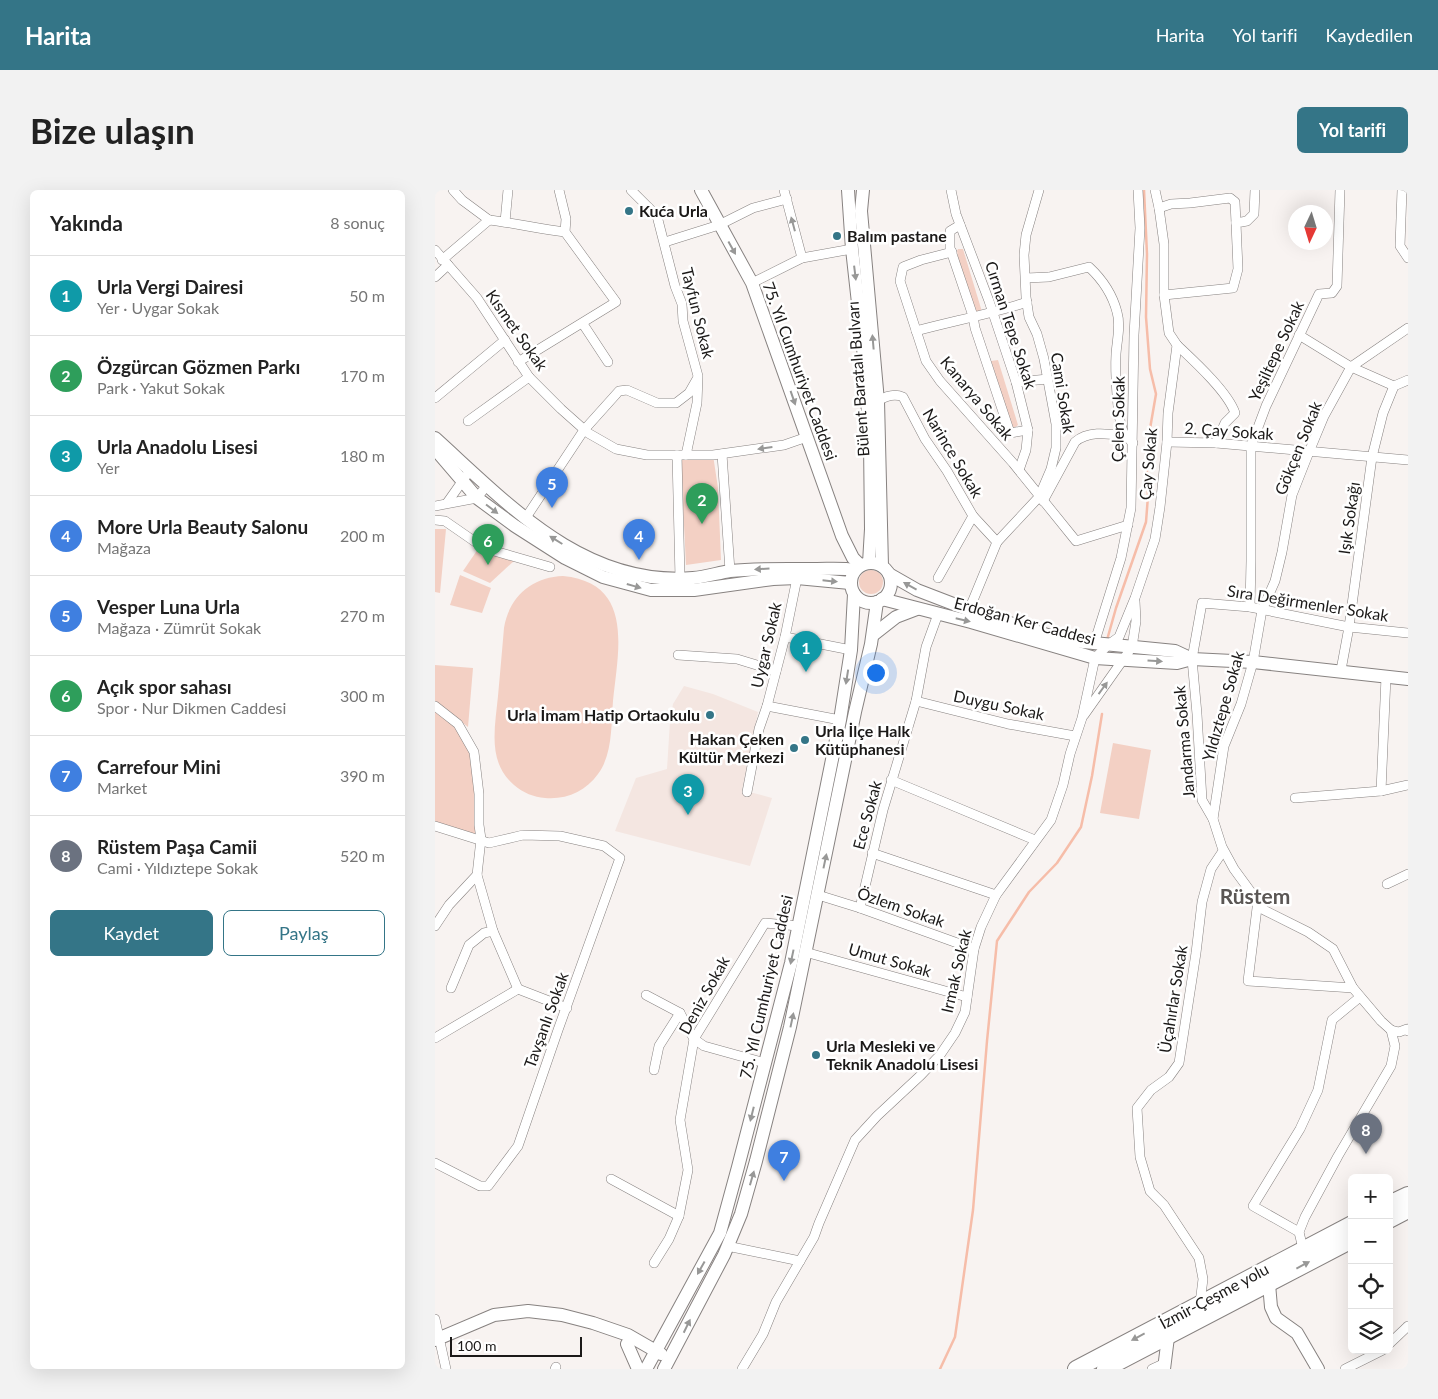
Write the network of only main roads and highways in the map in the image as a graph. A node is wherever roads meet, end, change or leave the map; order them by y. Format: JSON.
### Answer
{"nodes":[{"id":1,"x":1408,"y":1195,"type":"edge"},
{"id":2,"x":1393,"y":1202,"type":"edge"},
{"id":3,"x":1408,"y":1210,"type":"edge"},
{"id":4,"x":1391,"y":1219,"type":"edge"},
{"id":5,"x":1348,"y":1226,"type":"edge"},
{"id":6,"x":1348,"y":1242,"type":"edge"},
{"id":7,"x":1076,"y":1369,"type":"edge"},
{"id":8,"x":1105,"y":1369,"type":"edge"}],
"edges":[{"from":1,"to":2,"type":"highway"},
{"from":3,"to":4,"type":"highway"},
{"from":5,"to":7,"type":"highway","name":"İzmir-Çeşme yolu","one_way":true},
{"from":8,"to":6,"type":"highway","name":"İzmir-Çeşme yolu","one_way":true}]}
